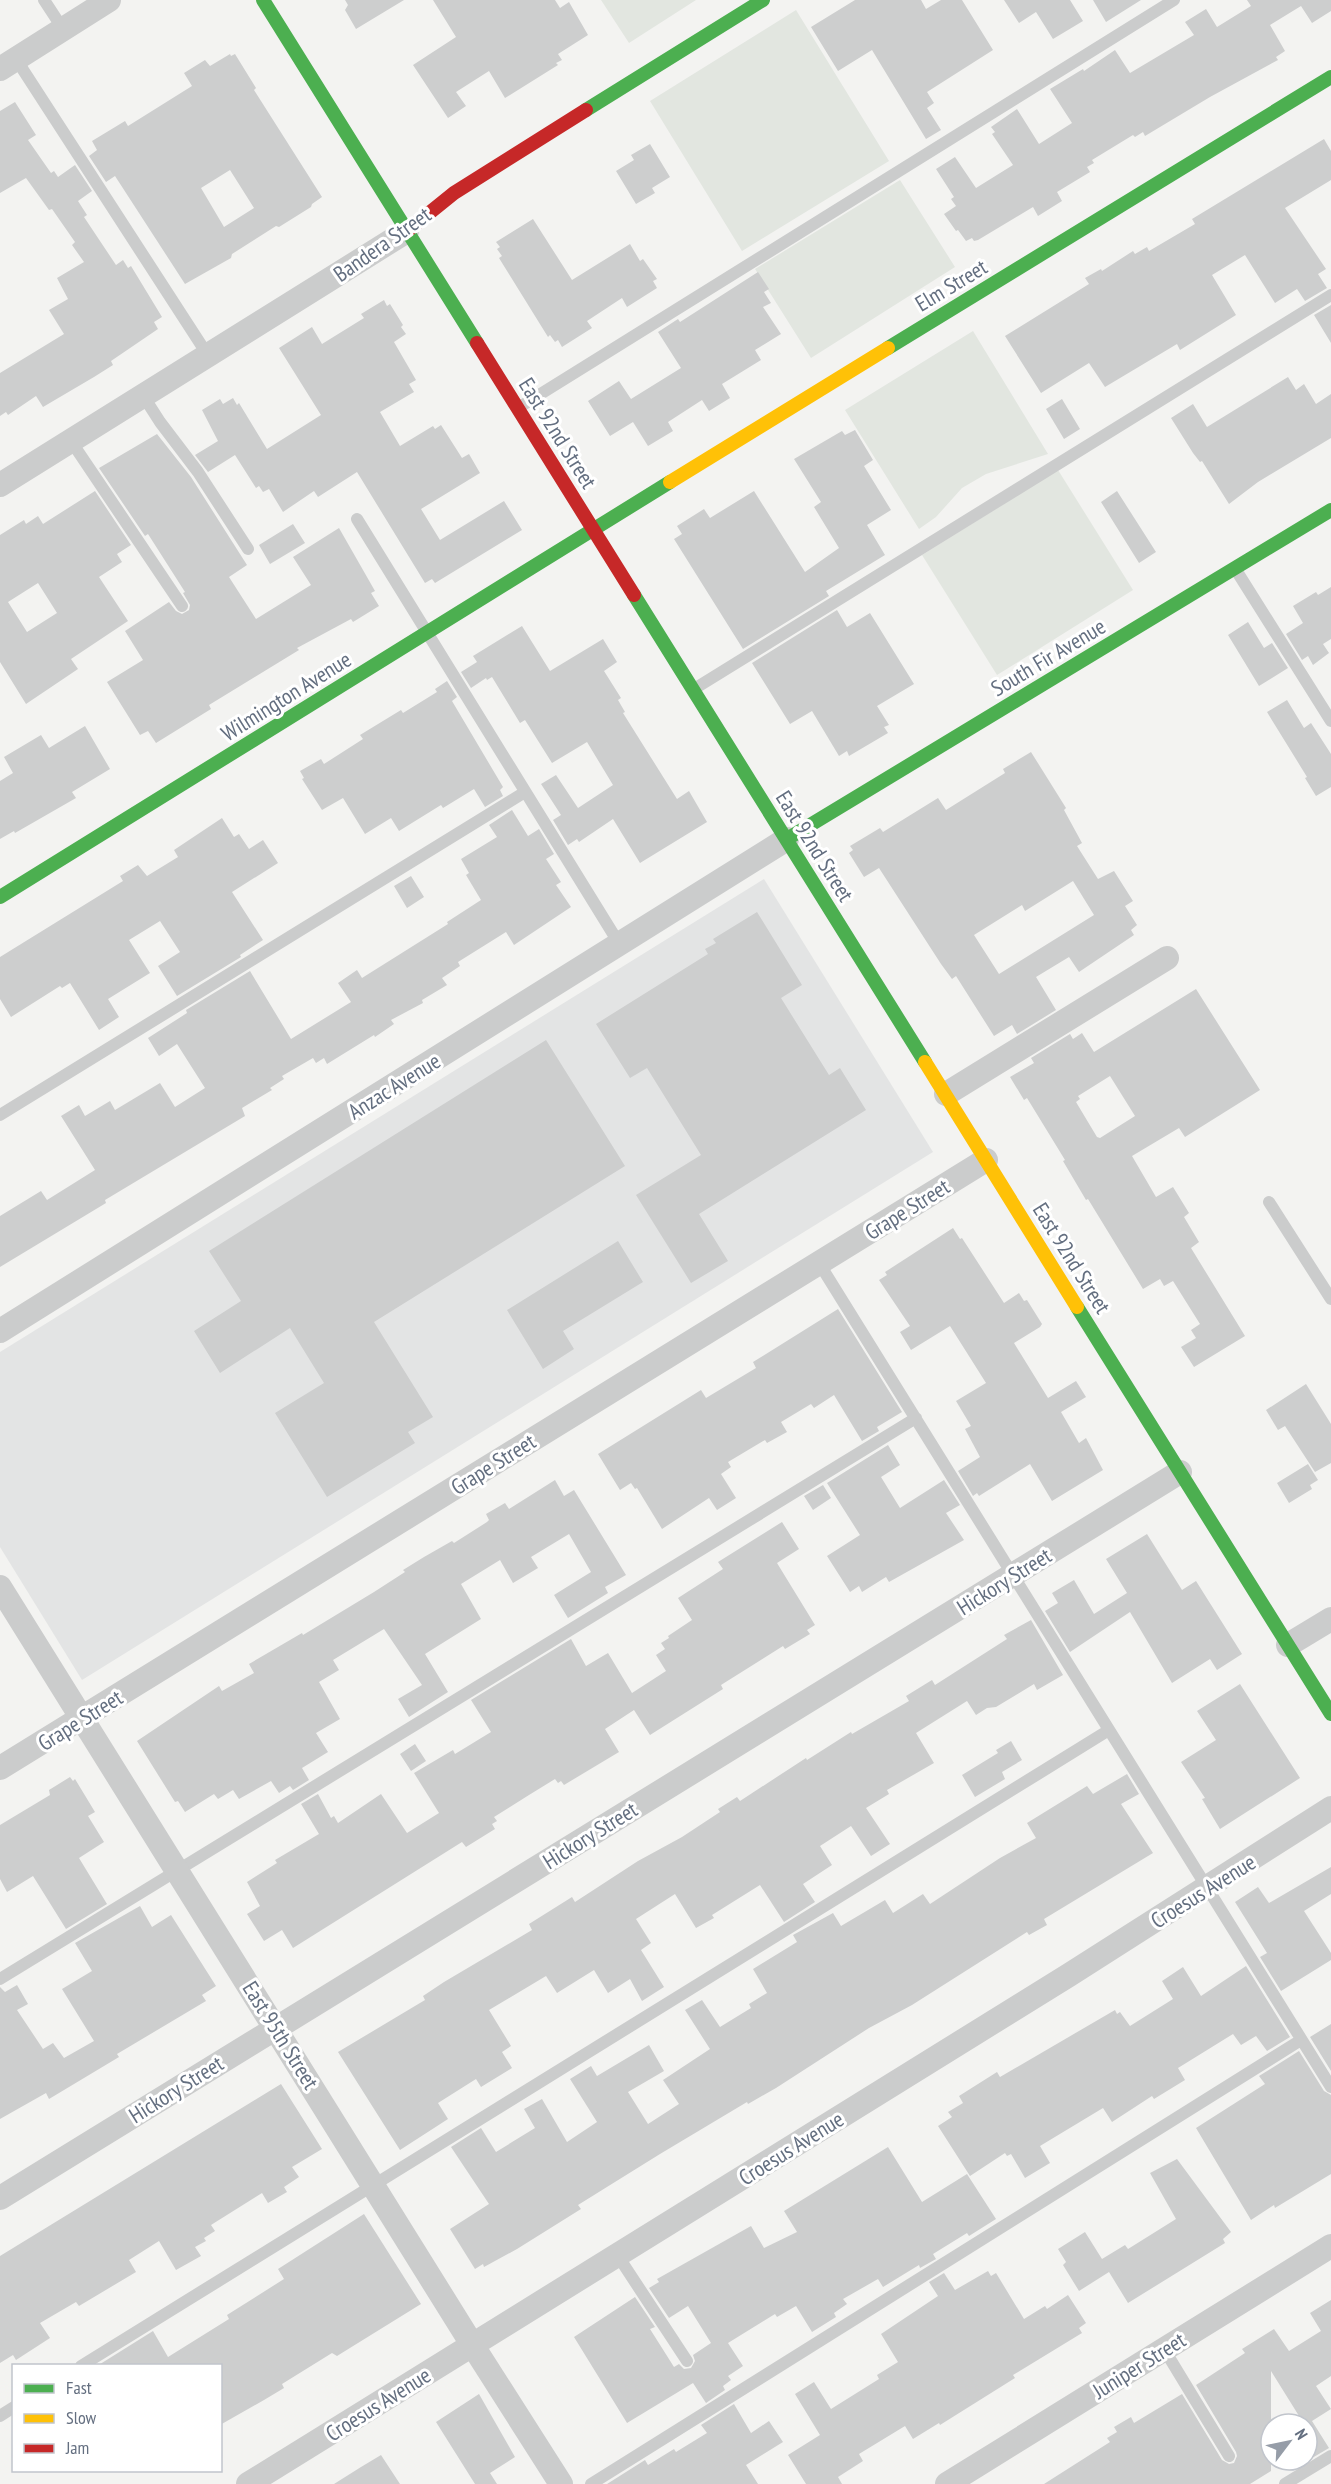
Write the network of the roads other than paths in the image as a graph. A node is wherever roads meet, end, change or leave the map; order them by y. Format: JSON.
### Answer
{"nodes":[{"id":1,"x":45,"y":0,"type":"edge"},
{"id":2,"x":109,"y":0,"type":"edge"},
{"id":3,"x":263,"y":0,"type":"edge"},
{"id":4,"x":763,"y":0,"type":"edge"},
{"id":5,"x":1174,"y":0,"type":"edge"},
{"id":6,"x":63,"y":29,"type":"junction"},
{"id":7,"x":8,"y":64,"type":"edge"},
{"id":8,"x":1331,"y":77,"type":"edge"},
{"id":9,"x":407,"y":231,"type":"junction"},
{"id":10,"x":1331,"y":295,"type":"edge"},
{"id":11,"x":209,"y":357,"type":"junction"},
{"id":12,"x":144,"y":397,"type":"junction"},
{"id":13,"x":517,"y":408,"type":"junction"},
{"id":14,"x":71,"y":441,"type":"junction"},
{"id":15,"x":0,"y":485,"type":"edge"},
{"id":16,"x":1331,"y":510,"type":"edge"},
{"id":17,"x":357,"y":519,"type":"dead end"},
{"id":18,"x":593,"y":529,"type":"junction"},
{"id":19,"x":248,"y":549,"type":"dead end"},
{"id":20,"x":1235,"y":569,"type":"junction"},
{"id":21,"x":182,"y":606,"type":"dead end"},
{"id":22,"x":427,"y":633,"type":"junction"},
{"id":23,"x":693,"y":690,"type":"junction"},
{"id":24,"x":1331,"y":721,"type":"edge"},
{"id":25,"x":525,"y":792,"type":"junction"},
{"id":26,"x":787,"y":839,"type":"junction"},
{"id":27,"x":0,"y":897,"type":"edge"},
{"id":28,"x":620,"y":945,"type":"junction"},
{"id":29,"x":1167,"y":958,"type":"dead end"},
{"id":30,"x":946,"y":1094,"type":"junction"},
{"id":31,"x":0,"y":1115,"type":"edge"},
{"id":32,"x":986,"y":1160,"type":"junction"},
{"id":33,"x":1269,"y":1202,"type":"dead end"},
{"id":34,"x":819,"y":1263,"type":"junction"},
{"id":35,"x":1331,"y":1299,"type":"edge"},
{"id":36,"x":0,"y":1331,"type":"edge"},
{"id":37,"x":916,"y":1418,"type":"junction"},
{"id":38,"x":1180,"y":1473,"type":"junction"},
{"id":39,"x":1014,"y":1575,"type":"junction"},
{"id":40,"x":0,"y":1587,"type":"edge"},
{"id":41,"x":1331,"y":1619,"type":"edge"},
{"id":42,"x":1288,"y":1645,"type":"junction"},
{"id":43,"x":1331,"y":1714,"type":"edge"},
{"id":44,"x":83,"y":1718,"type":"junction"},
{"id":45,"x":1109,"y":1730,"type":"junction"},
{"id":46,"x":0,"y":1768,"type":"edge"},
{"id":47,"x":1331,"y":1808,"type":"edge"},
{"id":48,"x":177,"y":1869,"type":"junction"},
{"id":49,"x":1207,"y":1889,"type":"junction"},
{"id":50,"x":0,"y":1979,"type":"edge"},
{"id":51,"x":276,"y":2028,"type":"junction"},
{"id":52,"x":1301,"y":2040,"type":"junction"},
{"id":53,"x":1331,"y":2087,"type":"edge"},
{"id":54,"x":373,"y":2184,"type":"junction"},
{"id":55,"x":0,"y":2198,"type":"edge"},
{"id":56,"x":1331,"y":2246,"type":"edge"},
{"id":57,"x":618,"y":2256,"type":"junction"},
{"id":58,"x":473,"y":2346,"type":"junction"},
{"id":59,"x":1164,"y":2349,"type":"junction"},
{"id":60,"x":687,"y":2361,"type":"dead end"},
{"id":61,"x":84,"y":2364,"type":"edge"},
{"id":62,"x":1229,"y":2456,"type":"dead end"},
{"id":63,"x":1331,"y":2456,"type":"edge"},
{"id":64,"x":248,"y":2484,"type":"edge"},
{"id":65,"x":561,"y":2484,"type":"edge"},
{"id":66,"x":591,"y":2484,"type":"edge"},
{"id":67,"x":946,"y":2484,"type":"edge"},
{"id":68,"x":1285,"y":2484,"type":"edge"}],
"edges":[{"from":1,"to":6,"type":"lane"},
{"from":2,"to":6,"type":"street"},
{"from":3,"to":9,"type":"street","name":"East 92nd Street"},
{"from":4,"to":9,"type":"street","name":"Bandera Street"},
{"from":5,"to":13,"type":"lane"},
{"from":6,"to":7,"type":"street"},
{"from":7,"to":11,"type":"lane"},
{"from":8,"to":18,"type":"street","name":"Elm Street"},
{"from":9,"to":11,"type":"street","name":"Bandera Street"},
{"from":9,"to":13,"type":"street","name":"East 92nd Street"},
{"from":10,"to":23,"type":"lane"},
{"from":11,"to":12,"type":"street","name":"Bandera Street"},
{"from":12,"to":14,"type":"street","name":"Bandera Street"},
{"from":12,"to":19,"type":"lane"},
{"from":13,"to":18,"type":"street","name":"East 92nd Street"},
{"from":14,"to":15,"type":"street","name":"Bandera Street"},
{"from":14,"to":21,"type":"lane"},
{"from":16,"to":20,"type":"street","name":"South Fir Avenue"},
{"from":17,"to":22,"type":"lane"},
{"from":18,"to":22,"type":"street","name":"Wilmington Avenue"},
{"from":18,"to":23,"type":"street","name":"East 92nd Street"},
{"from":20,"to":24,"type":"lane"},
{"from":20,"to":26,"type":"street","name":"South Fir Avenue"},
{"from":22,"to":25,"type":"lane"},
{"from":22,"to":27,"type":"street","name":"Wilmington Avenue"},
{"from":23,"to":26,"type":"street","name":"East 92nd Street"},
{"from":25,"to":28,"type":"lane"},
{"from":25,"to":31,"type":"lane"},
{"from":26,"to":28,"type":"street","name":"Anzac Avenue"},
{"from":26,"to":30,"type":"street","name":"East 92nd Street"},
{"from":28,"to":36,"type":"street","name":"Anzac Avenue"},
{"from":29,"to":30,"type":"street"},
{"from":30,"to":32,"type":"street","name":"East 92nd Street"},
{"from":32,"to":34,"type":"street","name":"Grape Street"},
{"from":32,"to":38,"type":"street","name":"East 92nd Street"},
{"from":33,"to":35,"type":"lane"},
{"from":34,"to":37,"type":"lane"},
{"from":34,"to":44,"type":"street","name":"Grape Street"},
{"from":37,"to":39,"type":"lane"},
{"from":37,"to":48,"type":"lane"},
{"from":38,"to":39,"type":"street","name":"Hickory Street"},
{"from":38,"to":42,"type":"street","name":"East 92nd Street"},
{"from":39,"to":45,"type":"lane"},
{"from":39,"to":51,"type":"street","name":"Hickory Street"},
{"from":40,"to":44,"type":"street","name":"East 95th Street"},
{"from":41,"to":42,"type":"street"},
{"from":42,"to":43,"type":"street","name":"East 92nd Street"},
{"from":44,"to":46,"type":"street","name":"Grape Street"},
{"from":44,"to":48,"type":"street","name":"East 95th Street"},
{"from":45,"to":49,"type":"lane"},
{"from":45,"to":54,"type":"lane"},
{"from":47,"to":49,"type":"street","name":"Croesus Avenue"},
{"from":48,"to":50,"type":"lane"},
{"from":48,"to":51,"type":"street","name":"East 95th Street"},
{"from":49,"to":52,"type":"lane"},
{"from":49,"to":57,"type":"street","name":"Croesus Avenue"},
{"from":51,"to":54,"type":"street","name":"East 95th Street"},
{"from":51,"to":55,"type":"street","name":"Hickory Street"},
{"from":52,"to":53,"type":"lane"},
{"from":52,"to":66,"type":"lane"},
{"from":54,"to":58,"type":"street","name":"East 95th Street"},
{"from":54,"to":61,"type":"lane"},
{"from":56,"to":59,"type":"street","name":"Juniper Street"},
{"from":57,"to":58,"type":"street","name":"Croesus Avenue"},
{"from":57,"to":60,"type":"lane"},
{"from":58,"to":64,"type":"street","name":"Croesus Avenue"},
{"from":58,"to":65,"type":"street","name":"East 95th Street"},
{"from":59,"to":62,"type":"lane"},
{"from":59,"to":67,"type":"street","name":"Juniper Street"},
{"from":63,"to":68,"type":"lane"}]}
